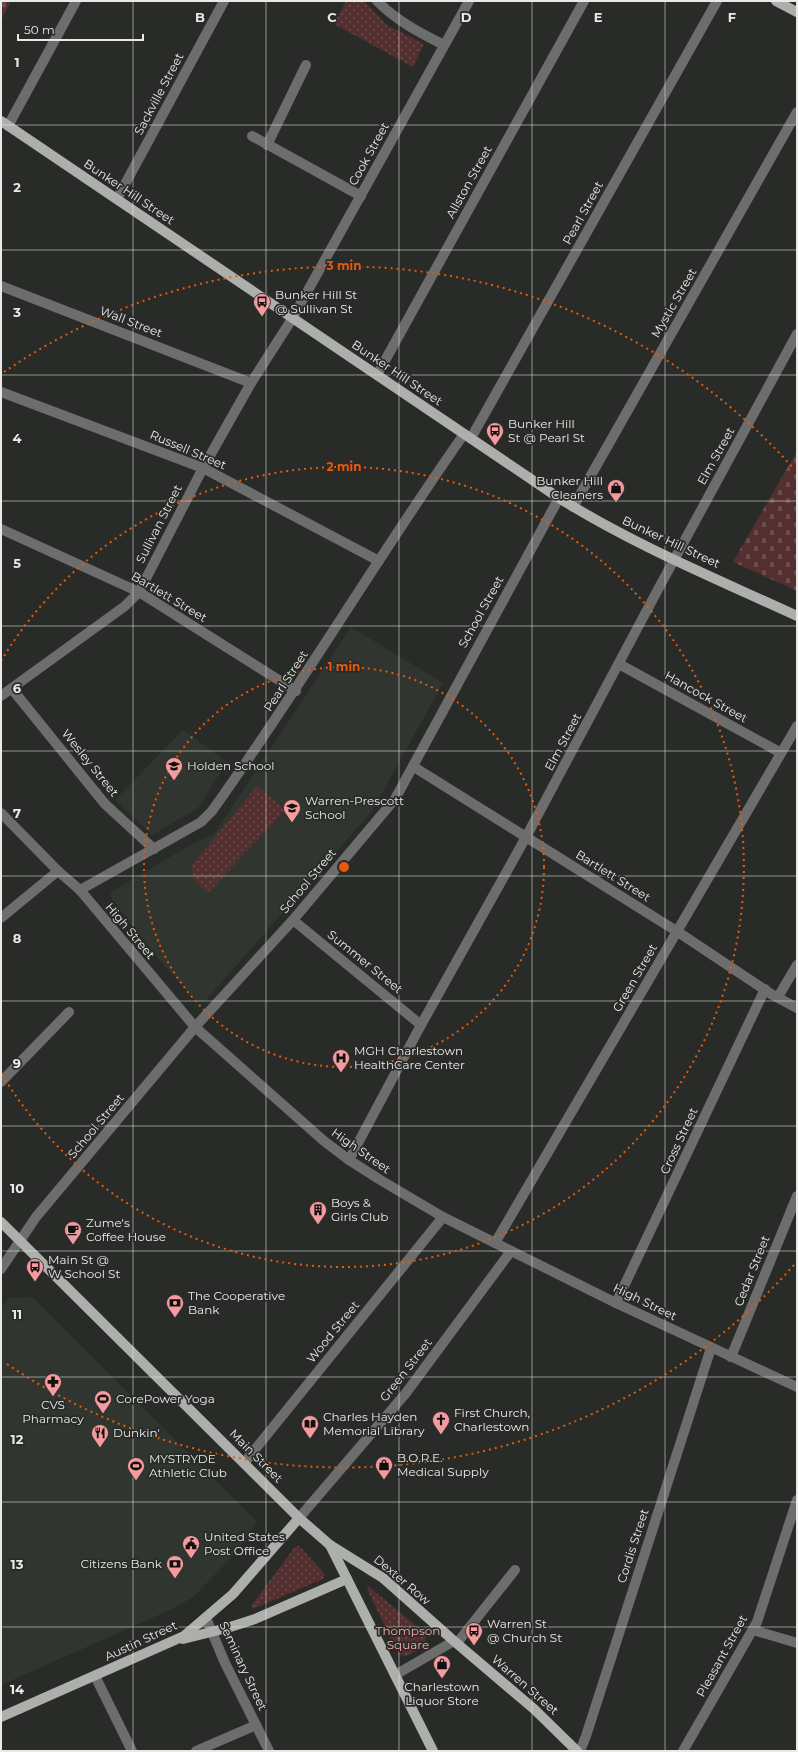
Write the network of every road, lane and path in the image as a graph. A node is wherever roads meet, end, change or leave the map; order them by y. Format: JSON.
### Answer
{"nodes":[{"id":1,"x":76,"y":1,"type":"edge"},
{"id":2,"x":224,"y":1,"type":"edge"},
{"id":3,"x":377,"y":1,"type":"edge"},
{"id":4,"x":469,"y":1,"type":"edge"},
{"id":5,"x":584,"y":1,"type":"edge"},
{"id":6,"x":717,"y":1,"type":"edge"},
{"id":7,"x":776,"y":1,"type":"edge"},
{"id":8,"x":797,"y":12,"type":"edge"},
{"id":9,"x":444,"y":46,"type":"junction"},
{"id":10,"x":306,"y":65,"type":"dead end"},
{"id":11,"x":797,"y":112,"type":"edge"},
{"id":12,"x":5,"y":123,"type":"edge"},
{"id":13,"x":252,"y":136,"type":"dead end"},
{"id":14,"x":267,"y":145,"type":"junction"},
{"id":15,"x":361,"y":196,"type":"junction"},
{"id":16,"x":117,"y":199,"type":"junction"},
{"id":17,"x":1,"y":286,"type":"edge"},
{"id":18,"x":292,"y":319,"type":"junction"},
{"id":19,"x":797,"y":334,"type":"edge"},
{"id":20,"x":377,"y":375,"type":"junction"},
{"id":21,"x":251,"y":383,"type":"junction"},
{"id":22,"x":1,"y":392,"type":"edge"},
{"id":23,"x":468,"y":436,"type":"junction"},
{"id":24,"x":203,"y":468,"type":"junction"},
{"id":25,"x":559,"y":498,"type":"junction"},
{"id":26,"x":573,"y":507,"type":"junction"},
{"id":27,"x":1,"y":529,"type":"edge"},
{"id":28,"x":675,"y":559,"type":"junction"},
{"id":29,"x":379,"y":561,"type":"junction"},
{"id":30,"x":139,"y":592,"type":"junction"},
{"id":31,"x":797,"y":616,"type":"edge"},
{"id":32,"x":619,"y":664,"type":"junction"},
{"id":33,"x":12,"y":688,"type":"junction"},
{"id":34,"x":296,"y":691,"type":"junction"},
{"id":35,"x":1,"y":696,"type":"edge"},
{"id":36,"x":797,"y":726,"type":"edge"},
{"id":37,"x":781,"y":753,"type":"junction"},
{"id":38,"x":414,"y":767,"type":"junction"},
{"id":39,"x":1,"y":813,"type":"edge"},
{"id":40,"x":526,"y":837,"type":"junction"},
{"id":41,"x":154,"y":849,"type":"junction"},
{"id":42,"x":58,"y":871,"type":"junction"},
{"id":43,"x":80,"y":890,"type":"junction"},
{"id":44,"x":1,"y":918,"type":"edge"},
{"id":45,"x":293,"y":920,"type":"junction"},
{"id":46,"x":678,"y":932,"type":"junction"},
{"id":47,"x":797,"y":965,"type":"edge"},
{"id":48,"x":765,"y":989,"type":"junction"},
{"id":49,"x":778,"y":997,"type":"junction"},
{"id":50,"x":797,"y":1008,"type":"edge"},
{"id":51,"x":69,"y":1012,"type":"dead end"},
{"id":52,"x":421,"y":1025,"type":"junction"},
{"id":53,"x":195,"y":1028,"type":"junction"},
{"id":54,"x":1,"y":1082,"type":"edge"},
{"id":55,"x":349,"y":1160,"type":"junction"},
{"id":56,"x":797,"y":1196,"type":"edge"},
{"id":57,"x":443,"y":1217,"type":"junction"},
{"id":58,"x":1,"y":1222,"type":"edge"},
{"id":59,"x":20,"y":1241,"type":"junction"},
{"id":60,"x":495,"y":1243,"type":"junction"},
{"id":61,"x":511,"y":1251,"type":"junction"},
{"id":62,"x":1,"y":1269,"type":"edge"},
{"id":63,"x":616,"y":1303,"type":"junction"},
{"id":64,"x":711,"y":1348,"type":"junction"},
{"id":65,"x":731,"y":1357,"type":"junction"},
{"id":66,"x":797,"y":1387,"type":"edge"},
{"id":67,"x":244,"y":1463,"type":"junction"},
{"id":68,"x":797,"y":1500,"type":"edge"},
{"id":69,"x":299,"y":1518,"type":"junction"},
{"id":70,"x":330,"y":1545,"type":"junction"},
{"id":71,"x":515,"y":1570,"type":"dead end"},
{"id":72,"x":347,"y":1579,"type":"junction"},
{"id":73,"x":206,"y":1618,"type":"junction"},
{"id":74,"x":753,"y":1630,"type":"junction"},
{"id":75,"x":212,"y":1632,"type":"junction"},
{"id":76,"x":175,"y":1640,"type":"junction"},
{"id":77,"x":455,"y":1642,"type":"junction"},
{"id":78,"x":797,"y":1643,"type":"edge"},
{"id":79,"x":395,"y":1675,"type":"junction"},
{"id":80,"x":95,"y":1676,"type":"junction"},
{"id":81,"x":1,"y":1717,"type":"edge"},
{"id":82,"x":256,"y":1725,"type":"junction"},
{"id":83,"x":132,"y":1751,"type":"edge"},
{"id":84,"x":196,"y":1751,"type":"edge"},
{"id":85,"x":269,"y":1751,"type":"edge"},
{"id":86,"x":433,"y":1751,"type":"edge"},
{"id":87,"x":578,"y":1751,"type":"edge"},
{"id":88,"x":683,"y":1751,"type":"edge"}],
"edges":[{"from":1,"to":12,"type":"street"},
{"from":2,"to":16,"type":"street","name":"Sackville Street"},
{"from":3,"to":9,"type":"street"},
{"from":4,"to":9,"type":"street","name":"Cook Street"},
{"from":5,"to":20,"type":"street","name":"Allston Street"},
{"from":6,"to":23,"type":"street","name":"Pearl Street"},
{"from":7,"to":8,"type":"main road"},
{"from":9,"to":15,"type":"street","name":"Cook Street"},
{"from":10,"to":14,"type":"street"},
{"from":11,"to":26,"type":"street","name":"Mystic Street"},
{"from":12,"to":16,"type":"main road","name":"Bunker Hill Street"},
{"from":13,"to":14,"type":"street"},
{"from":14,"to":15,"type":"street"},
{"from":15,"to":18,"type":"street","name":"Cook Street"},
{"from":16,"to":18,"type":"main road","name":"Bunker Hill Street"},
{"from":17,"to":21,"type":"street","name":"Wall Street"},
{"from":18,"to":20,"type":"main road","name":"Bunker Hill Street"},
{"from":18,"to":21,"type":"street","name":"Sullivan Street"},
{"from":19,"to":28,"type":"street","name":"Elm Street"},
{"from":20,"to":23,"type":"main road","name":"Bunker Hill Street"},
{"from":21,"to":24,"type":"street","name":"Sullivan Street"},
{"from":22,"to":24,"type":"street","name":"Russell Street"},
{"from":23,"to":25,"type":"main road","name":"Bunker Hill Street"},
{"from":23,"to":29,"type":"street","name":"Pearl Street"},
{"from":24,"to":29,"type":"street","name":"Russell Street"},
{"from":24,"to":30,"type":"street","name":"Sullivan Street"},
{"from":25,"to":26,"type":"main road","name":"Bunker Hill Street"},
{"from":25,"to":38,"type":"street","name":"School Street"},
{"from":26,"to":28,"type":"main road","name":"Bunker Hill Street"},
{"from":27,"to":30,"type":"street","name":"Bartlett Street"},
{"from":28,"to":31,"type":"main road","name":"Bunker Hill Street"},
{"from":28,"to":32,"type":"street","name":"Elm Street"},
{"from":29,"to":34,"type":"street","name":"Pearl Street"},
{"from":30,"to":33,"type":"street","name":"Sullivan Street"},
{"from":30,"to":34,"type":"street","name":"Bartlett Street"},
{"from":32,"to":37,"type":"street","name":"Hancock Street"},
{"from":32,"to":40,"type":"street","name":"Elm Street"},
{"from":33,"to":35,"type":"street","name":"Sullivan Street"},
{"from":33,"to":41,"type":"street","name":"Wesley Street"},
{"from":34,"to":41,"type":"street","name":"Pearl Street"},
{"from":36,"to":37,"type":"street","name":"Green Street"},
{"from":37,"to":46,"type":"street","name":"Green Street"},
{"from":38,"to":40,"type":"street","name":"Bartlett Street"},
{"from":38,"to":45,"type":"street","name":"School Street"},
{"from":39,"to":42,"type":"street","name":"High Street"},
{"from":40,"to":46,"type":"street","name":"Bartlett Street"},
{"from":40,"to":52,"type":"street","name":"Elm Street"},
{"from":41,"to":43,"type":"street","name":"Pearl Street"},
{"from":42,"to":43,"type":"street","name":"High Street"},
{"from":42,"to":44,"type":"street"},
{"from":43,"to":53,"type":"street","name":"High Street"},
{"from":45,"to":52,"type":"street","name":"Summer Street"},
{"from":45,"to":53,"type":"street","name":"School Street"},
{"from":46,"to":48,"type":"street","name":"Bartlett Street"},
{"from":46,"to":60,"type":"street","name":"Green Street"},
{"from":47,"to":49,"type":"street"},
{"from":48,"to":49,"type":"street","name":"Bartlett Street"},
{"from":48,"to":63,"type":"street","name":"Cross Street"},
{"from":49,"to":50,"type":"street","name":"Bartlett Street"},
{"from":51,"to":54,"type":"street"},
{"from":52,"to":55,"type":"street","name":"Elm Street"},
{"from":53,"to":55,"type":"street","name":"High Street"},
{"from":53,"to":59,"type":"street","name":"School Street"},
{"from":55,"to":57,"type":"street","name":"High Street"},
{"from":56,"to":65,"type":"street","name":"Cedar Street"},
{"from":57,"to":60,"type":"street","name":"High Street"},
{"from":57,"to":67,"type":"street","name":"Wood Street"},
{"from":58,"to":59,"type":"main road","name":"Main Street"},
{"from":59,"to":62,"type":"street","name":"School Street"},
{"from":59,"to":67,"type":"main road","name":"Main Street"},
{"from":60,"to":61,"type":"street","name":"High Street"},
{"from":61,"to":63,"type":"street","name":"High Street"},
{"from":61,"to":69,"type":"street","name":"Green Street"},
{"from":63,"to":64,"type":"street","name":"High Street"},
{"from":64,"to":65,"type":"street","name":"High Street"},
{"from":64,"to":87,"type":"street","name":"Cordis Street"},
{"from":65,"to":66,"type":"street","name":"High Street"},
{"from":67,"to":69,"type":"main road","name":"Main Street"},
{"from":68,"to":74,"type":"street","name":"Pleasant Street"},
{"from":69,"to":70,"type":"main road","name":"Main Street"},
{"from":69,"to":73,"type":"main road","name":"Austin Street"},
{"from":70,"to":72,"type":"main road","name":"Main Street"},
{"from":70,"to":77,"type":"main road","name":"Dexter Row"},
{"from":71,"to":77,"type":"street"},
{"from":72,"to":75,"type":"main road"},
{"from":72,"to":79,"type":"main road","name":"Main Street"},
{"from":73,"to":75,"type":"street","name":"Seminary Street"},
{"from":73,"to":76,"type":"main road","name":"Austin Street"},
{"from":74,"to":78,"type":"street"},
{"from":74,"to":88,"type":"street","name":"Pleasant Street"},
{"from":75,"to":76,"type":"main road"},
{"from":75,"to":82,"type":"street","name":"Seminary Street"},
{"from":76,"to":80,"type":"main road","name":"Austin Street"},
{"from":77,"to":79,"type":"street"},
{"from":77,"to":87,"type":"main road","name":"Warren Street"},
{"from":79,"to":86,"type":"main road","name":"Main Street"},
{"from":80,"to":81,"type":"main road","name":"Austin Street"},
{"from":80,"to":83,"type":"street"},
{"from":82,"to":84,"type":"street","name":"Seminary Street"},
{"from":82,"to":85,"type":"street","name":"Seminary Street"}]}
